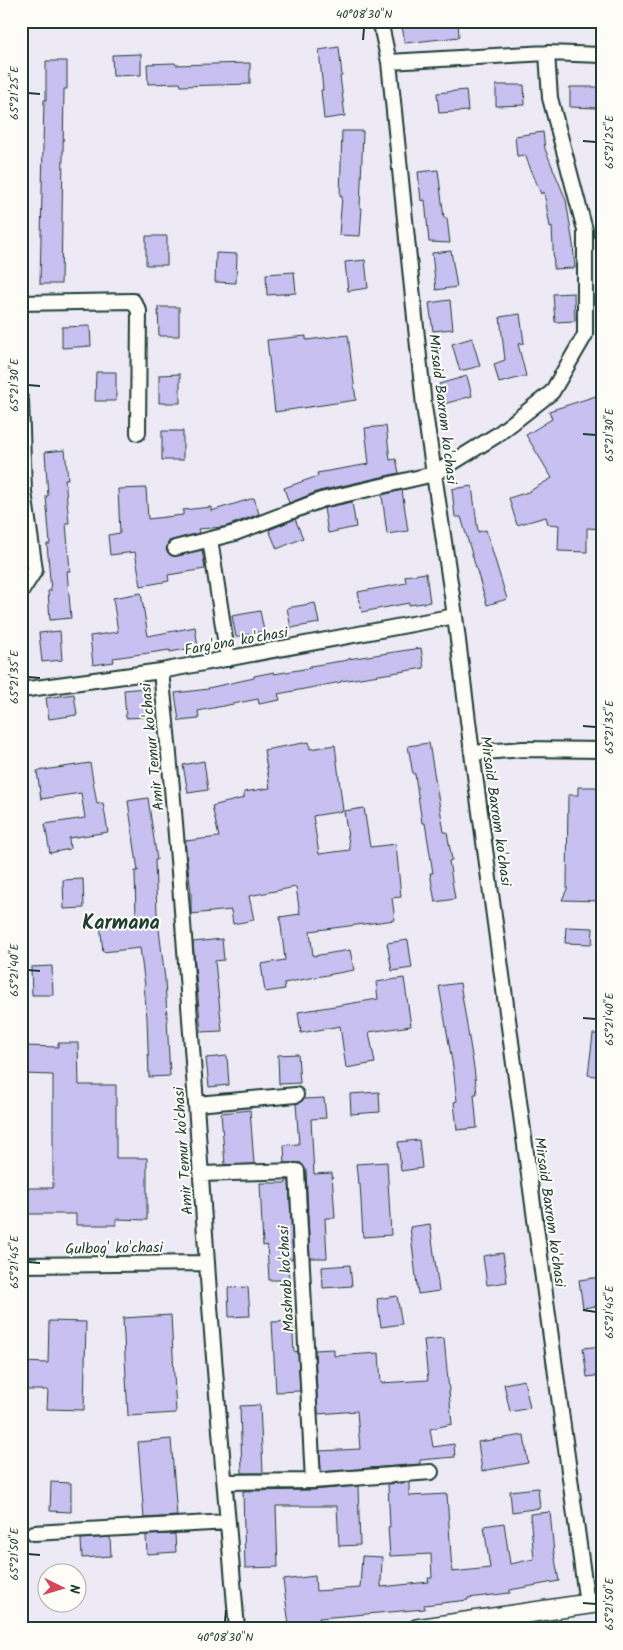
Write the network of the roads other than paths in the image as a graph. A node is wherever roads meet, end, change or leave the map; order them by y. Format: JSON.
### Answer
{"nodes":[{"id":1,"x":380,"y":21,"type":"edge"},
{"id":2,"x":547,"y":53,"type":"junction"},
{"id":3,"x":602,"y":55,"type":"edge"},
{"id":4,"x":389,"y":62,"type":"junction"},
{"id":5,"x":21,"y":304,"type":"edge"},
{"id":6,"x":21,"y":400,"type":"edge"},
{"id":7,"x":138,"y":433,"type":"dead end"},
{"id":8,"x":434,"y":474,"type":"junction"},
{"id":9,"x":210,"y":539,"type":"junction"},
{"id":10,"x":175,"y":548,"type":"dead end"},
{"id":11,"x":21,"y":592,"type":"edge"},
{"id":12,"x":455,"y":616,"type":"junction"},
{"id":13,"x":228,"y":659,"type":"junction"},
{"id":14,"x":161,"y":671,"type":"junction"},
{"id":15,"x":21,"y":690,"type":"edge"},
{"id":16,"x":602,"y":750,"type":"edge"},
{"id":17,"x":472,"y":753,"type":"junction"},
{"id":18,"x":296,"y":1095,"type":"dead end"},
{"id":19,"x":196,"y":1104,"type":"junction"},
{"id":20,"x":202,"y":1174,"type":"junction"},
{"id":21,"x":207,"y":1263,"type":"junction"},
{"id":22,"x":21,"y":1265,"type":"edge"},
{"id":23,"x":431,"y":1472,"type":"dead end"},
{"id":24,"x":313,"y":1481,"type":"junction"},
{"id":25,"x":225,"y":1482,"type":"junction"},
{"id":26,"x":228,"y":1522,"type":"junction"},
{"id":27,"x":34,"y":1533,"type":"dead end"},
{"id":28,"x":594,"y":1603,"type":"edge"},
{"id":29,"x":237,"y":1629,"type":"edge"},
{"id":30,"x":417,"y":1629,"type":"edge"}],
"edges":[{"from":1,"to":4,"type":"street","name":"Mirsaid Baxrom ko'chasi"},
{"from":2,"to":3,"type":"street"},
{"from":2,"to":4,"type":"street"},
{"from":2,"to":8,"type":"street"},
{"from":4,"to":8,"type":"street","name":"Mirsaid Baxrom ko'chasi"},
{"from":5,"to":7,"type":"street"},
{"from":6,"to":11,"type":"street"},
{"from":8,"to":9,"type":"street"},
{"from":8,"to":12,"type":"street","name":"Mirsaid Baxrom ko'chasi"},
{"from":9,"to":10,"type":"street"},
{"from":9,"to":13,"type":"street"},
{"from":12,"to":13,"type":"street","name":"Farg'ona ko'chasi"},
{"from":12,"to":17,"type":"street","name":"Mirsaid Baxrom ko'chasi"},
{"from":13,"to":14,"type":"street","name":"Farg'ona ko'chasi"},
{"from":14,"to":15,"type":"street","name":"Farg'ona ko'chasi"},
{"from":14,"to":19,"type":"street","name":"Amir Temur ko'chasi"},
{"from":16,"to":17,"type":"street"},
{"from":17,"to":28,"type":"street","name":"Mirsaid Baxrom ko'chasi"},
{"from":18,"to":19,"type":"street"},
{"from":19,"to":20,"type":"street","name":"Amir Temur ko'chasi"},
{"from":20,"to":21,"type":"street","name":"Amir Temur ko'chasi"},
{"from":20,"to":24,"type":"street","name":"Mashrab ko'chasi"},
{"from":21,"to":22,"type":"street","name":"Gulbog' ko'chasi"},
{"from":21,"to":25,"type":"street","name":"Amir Temur ko'chasi"},
{"from":23,"to":24,"type":"street"},
{"from":24,"to":25,"type":"street"},
{"from":25,"to":26,"type":"street","name":"Amir Temur ko'chasi"},
{"from":26,"to":27,"type":"street"},
{"from":26,"to":29,"type":"street","name":"Amir Temur ko'chasi"},
{"from":28,"to":30,"type":"main road"}]}
